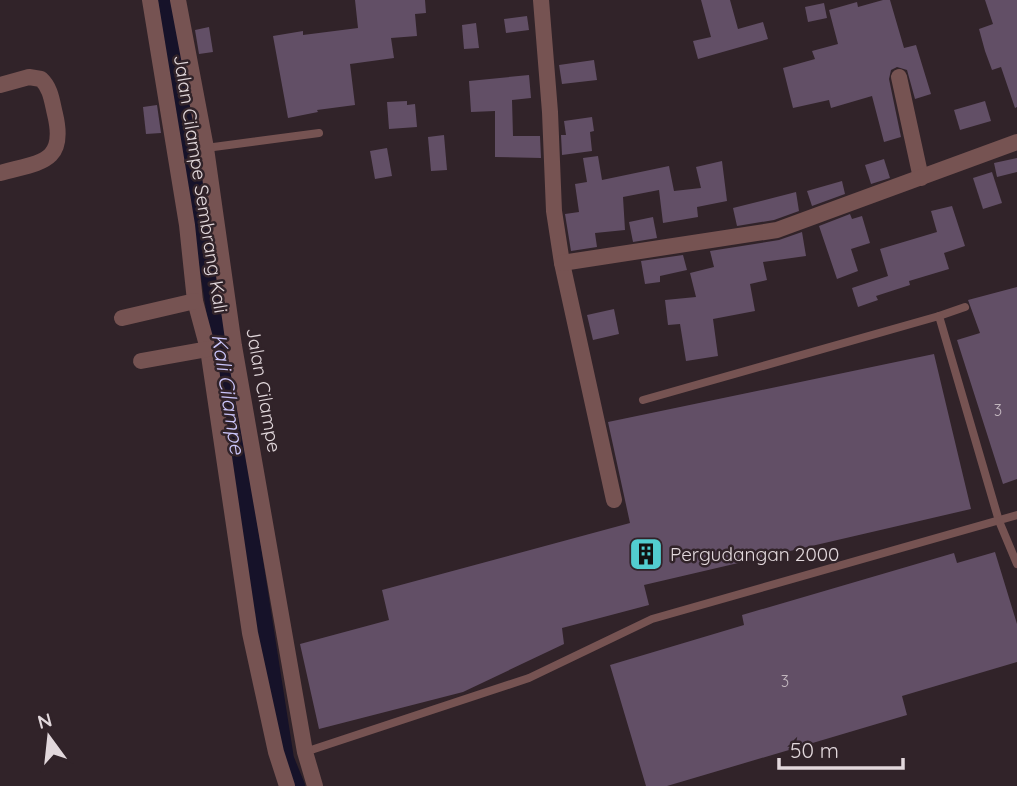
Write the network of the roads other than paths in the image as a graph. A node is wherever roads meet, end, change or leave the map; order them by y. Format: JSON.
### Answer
{"nodes":[{"id":1,"x":150,"y":0,"type":"edge"},
{"id":2,"x":178,"y":0,"type":"edge"},
{"id":3,"x":541,"y":0,"type":"edge"},
{"id":4,"x":899,"y":78,"type":"dead end"},
{"id":5,"x":0,"y":85,"type":"edge"},
{"id":6,"x":319,"y":133,"type":"dead end"},
{"id":7,"x":1017,"y":142,"type":"edge"},
{"id":8,"x":206,"y":148,"type":"junction"},
{"id":9,"x":0,"y":173,"type":"edge"},
{"id":10,"x":920,"y":178,"type":"junction"},
{"id":11,"x":562,"y":263,"type":"junction"},
{"id":12,"x":195,"y":301,"type":"junction"},
{"id":13,"x":965,"y":307,"type":"dead end"},
{"id":14,"x":939,"y":316,"type":"junction"},
{"id":15,"x":122,"y":318,"type":"dead end"},
{"id":16,"x":208,"y":349,"type":"junction"},
{"id":17,"x":141,"y":361,"type":"dead end"},
{"id":18,"x":643,"y":400,"type":"dead end"},
{"id":19,"x":614,"y":499,"type":"dead end"},
{"id":20,"x":1017,"y":515,"type":"edge"},
{"id":21,"x":999,"y":520,"type":"junction"},
{"id":22,"x":1017,"y":564,"type":"edge"},
{"id":23,"x":304,"y":752,"type":"junction"},
{"id":24,"x":287,"y":786,"type":"edge"},
{"id":25,"x":315,"y":786,"type":"edge"}],
"edges":[{"from":1,"to":12,"type":"street","name":"Jalan Cilampe Sembrang Kali"},
{"from":2,"to":8,"type":"street","name":"Jalan Cilampe"},
{"from":3,"to":11,"type":"street"},
{"from":4,"to":10,"type":"street"},
{"from":5,"to":9,"type":"street"},
{"from":6,"to":8,"type":"lane"},
{"from":7,"to":10,"type":"street"},
{"from":8,"to":23,"type":"street","name":"Jalan Cilampe"},
{"from":10,"to":11,"type":"street"},
{"from":11,"to":19,"type":"street"},
{"from":12,"to":15,"type":"street"},
{"from":12,"to":16,"type":"street","name":"Jalan Cilampe Sembrang Kali"},
{"from":13,"to":14,"type":"lane"},
{"from":14,"to":18,"type":"lane"},
{"from":14,"to":21,"type":"lane"},
{"from":16,"to":17,"type":"street"},
{"from":16,"to":24,"type":"street","name":"Jalan Cilampe Sembrang Kali"},
{"from":20,"to":21,"type":"lane"},
{"from":21,"to":22,"type":"lane"},
{"from":21,"to":23,"type":"lane"},
{"from":23,"to":25,"type":"street","name":"Jalan Cilampe"}]}
